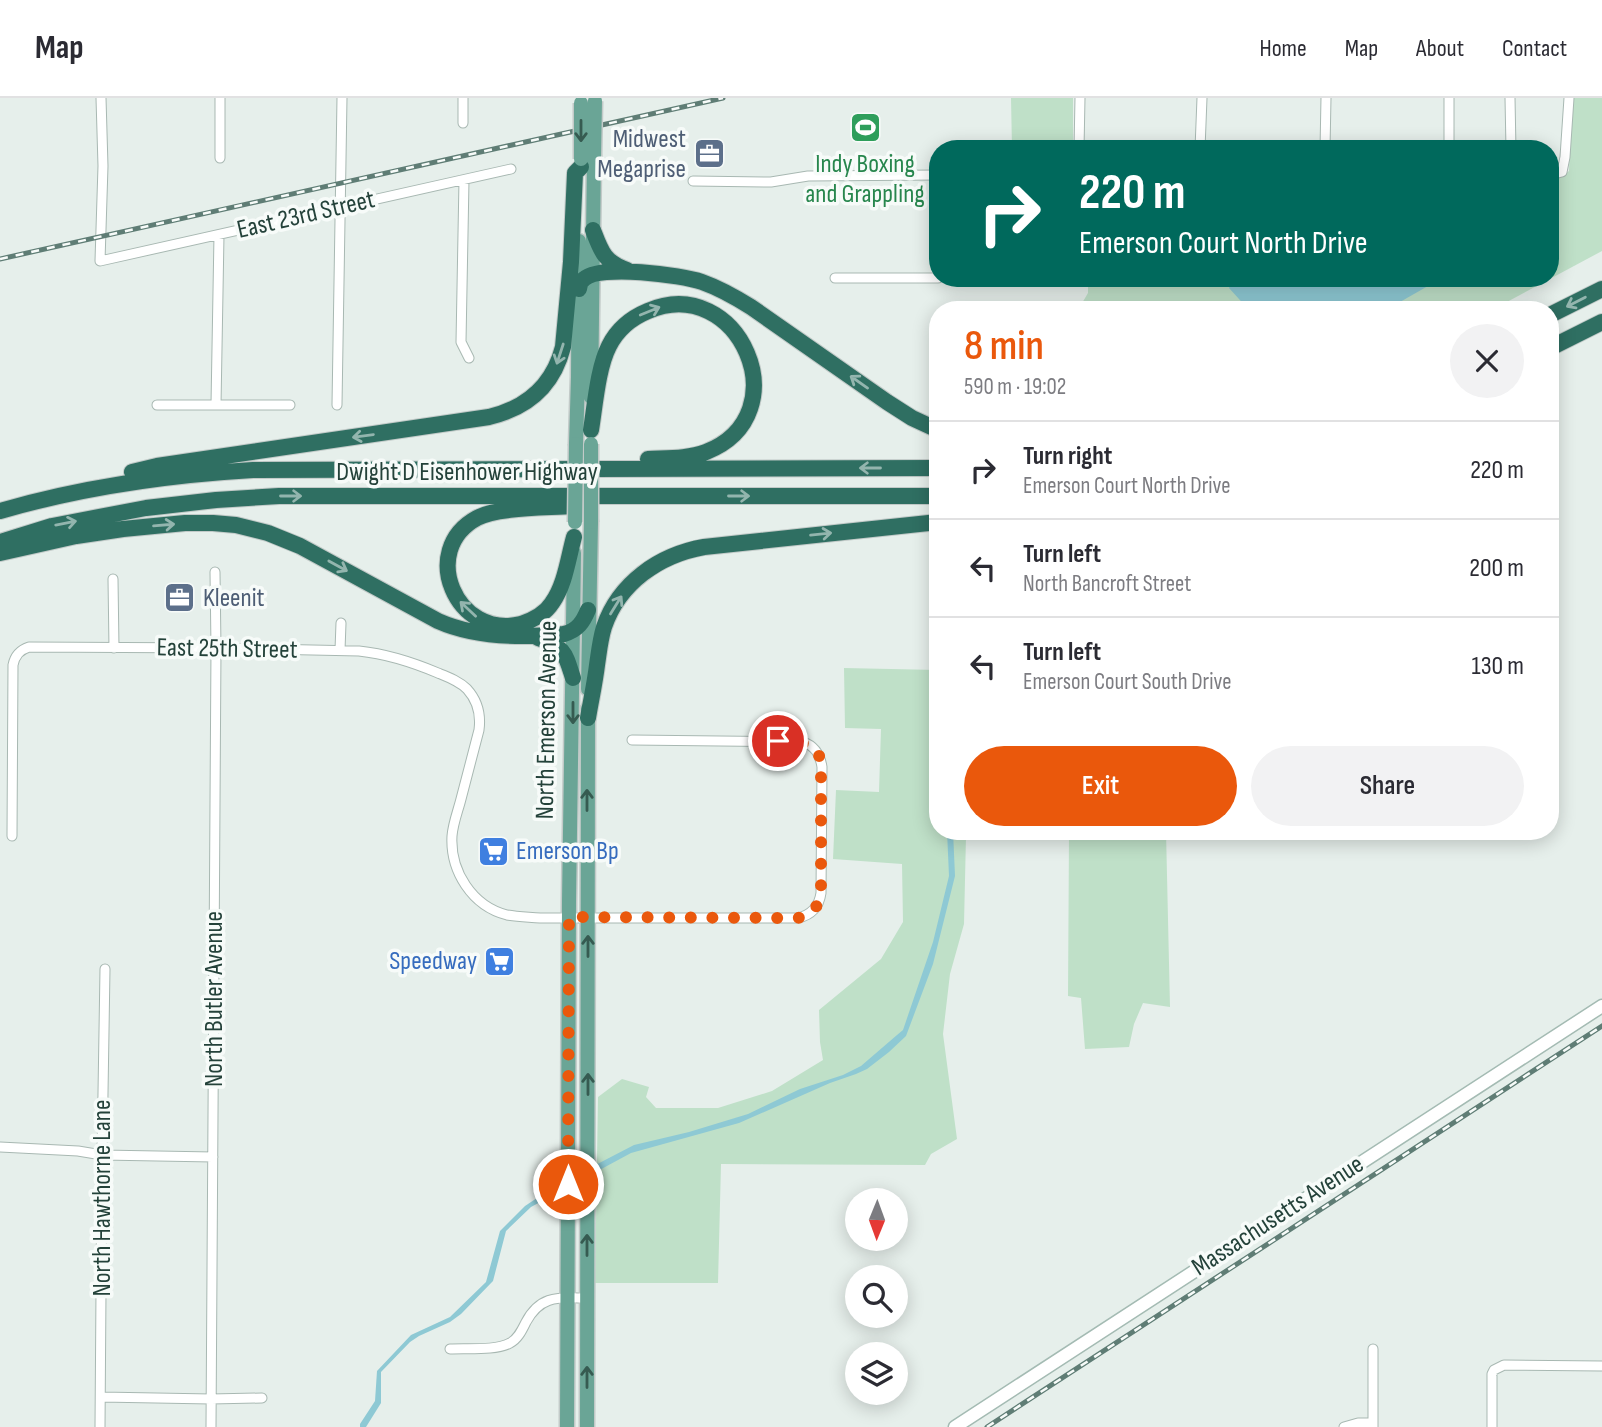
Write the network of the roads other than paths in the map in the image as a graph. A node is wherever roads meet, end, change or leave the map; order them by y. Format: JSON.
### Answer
{"nodes":[{"id":1,"x":101,"y":98,"type":"edge"},
{"id":2,"x":220,"y":98,"type":"edge"},
{"id":3,"x":342,"y":98,"type":"edge"},
{"id":4,"x":463,"y":98,"type":"edge"},
{"id":5,"x":1080,"y":98,"type":"edge"},
{"id":6,"x":1202,"y":98,"type":"edge"},
{"id":7,"x":1326,"y":98,"type":"edge"},
{"id":8,"x":1449,"y":98,"type":"edge"},
{"id":9,"x":1510,"y":98,"type":"edge"},
{"id":10,"x":1569,"y":98,"type":"edge"},
{"id":11,"x":588,"y":100,"type":"edge"},
{"id":12,"x":463,"y":123,"type":"dead end"},
{"id":13,"x":1079,"y":140,"type":"edge"},
{"id":14,"x":1200,"y":140,"type":"edge"},
{"id":15,"x":1325,"y":140,"type":"edge"},
{"id":16,"x":1449,"y":140,"type":"edge"},
{"id":17,"x":1511,"y":140,"type":"edge"},
{"id":18,"x":220,"y":158,"type":"dead end"},
{"id":19,"x":585,"y":161,"type":"junction"},
{"id":20,"x":511,"y":169,"type":"dead end"},
{"id":21,"x":1559,"y":173,"type":"edge"},
{"id":22,"x":929,"y":175,"type":"edge"},
{"id":23,"x":464,"y":180,"type":"junction"},
{"id":24,"x":693,"y":181,"type":"dead end"},
{"id":25,"x":341,"y":207,"type":"junction"},
{"id":26,"x":593,"y":230,"type":"junction"},
{"id":27,"x":219,"y":235,"type":"junction"},
{"id":28,"x":633,"y":272,"type":"junction"},
{"id":29,"x":592,"y":275,"type":"junction"},
{"id":30,"x":835,"y":278,"type":"dead end"},
{"id":31,"x":929,"y":278,"type":"edge"},
{"id":32,"x":579,"y":289,"type":"junction"},
{"id":33,"x":1602,"y":289,"type":"edge"},
{"id":34,"x":1559,"y":310,"type":"edge"},
{"id":35,"x":1602,"y":322,"type":"edge"},
{"id":36,"x":1559,"y":344,"type":"edge"},
{"id":37,"x":468,"y":358,"type":"dead end"},
{"id":38,"x":157,"y":405,"type":"dead end"},
{"id":39,"x":216,"y":405,"type":"junction"},
{"id":40,"x":290,"y":405,"type":"dead end"},
{"id":41,"x":337,"y":405,"type":"dead end"},
{"id":42,"x":929,"y":425,"type":"edge"},
{"id":43,"x":591,"y":437,"type":"junction"},
{"id":44,"x":929,"y":468,"type":"edge"},
{"id":45,"x":541,"y":469,"type":"junction"},
{"id":46,"x":699,"y":496,"type":"junction"},
{"id":47,"x":929,"y":496,"type":"edge"},
{"id":48,"x":36,"y":501,"type":"junction"},
{"id":49,"x":0,"y":510,"type":"edge"},
{"id":50,"x":929,"y":523,"type":"edge"},
{"id":51,"x":575,"y":530,"type":"junction"},
{"id":52,"x":0,"y":542,"type":"edge"},
{"id":53,"x":0,"y":553,"type":"edge"},
{"id":54,"x":215,"y":572,"type":"dead end"},
{"id":55,"x":113,"y":579,"type":"dead end"},
{"id":56,"x":589,"y":610,"type":"junction"},
{"id":57,"x":341,"y":623,"type":"dead end"},
{"id":58,"x":573,"y":630,"type":"junction"},
{"id":59,"x":529,"y":635,"type":"junction"},
{"id":60,"x":114,"y":648,"type":"junction"},
{"id":61,"x":216,"y":648,"type":"junction"},
{"id":62,"x":340,"y":650,"type":"junction"},
{"id":63,"x":573,"y":678,"type":"junction"},
{"id":64,"x":588,"y":718,"type":"junction"},
{"id":65,"x":632,"y":740,"type":"dead end"},
{"id":66,"x":12,"y":836,"type":"dead end"},
{"id":67,"x":579,"y":917,"type":"junction"},
{"id":68,"x":105,"y":969,"type":"dead end"},
{"id":69,"x":1602,"y":1006,"type":"edge"},
{"id":70,"x":0,"y":1147,"type":"edge"},
{"id":71,"x":102,"y":1155,"type":"junction"},
{"id":72,"x":213,"y":1157,"type":"junction"},
{"id":73,"x":567,"y":1298,"type":"junction"},
{"id":74,"x":587,"y":1298,"type":"junction"},
{"id":75,"x":450,"y":1349,"type":"dead end"},
{"id":76,"x":1373,"y":1349,"type":"dead end"},
{"id":77,"x":1602,"y":1366,"type":"edge"},
{"id":78,"x":101,"y":1397,"type":"junction"},
{"id":79,"x":262,"y":1398,"type":"dead end"},
{"id":80,"x":211,"y":1399,"type":"junction"},
{"id":81,"x":1373,"y":1425,"type":"edge"},
{"id":82,"x":100,"y":1427,"type":"edge"},
{"id":83,"x":211,"y":1427,"type":"edge"},
{"id":84,"x":567,"y":1427,"type":"edge"},
{"id":85,"x":587,"y":1427,"type":"edge"},
{"id":86,"x":955,"y":1427,"type":"edge"},
{"id":87,"x":1345,"y":1427,"type":"edge"},
{"id":88,"x":1492,"y":1427,"type":"edge"}],
"edges":[{"from":1,"to":27,"type":"street","name":"East 23rd Street"},
{"from":2,"to":18,"type":"street"},
{"from":3,"to":25,"type":"street"},
{"from":4,"to":12,"type":"street"},
{"from":5,"to":13,"type":"street"},
{"from":6,"to":14,"type":"street"},
{"from":7,"to":15,"type":"street"},
{"from":8,"to":16,"type":"street"},
{"from":9,"to":17,"type":"street"},
{"from":10,"to":21,"type":"street"},
{"from":11,"to":19,"type":"main road","name":"North Emerson Avenue","bridge":true},
{"from":19,"to":26,"type":"main road","name":"North Emerson Avenue"},
{"from":19,"to":32,"type":"main road","name":"North Emerson Avenue"},
{"from":19,"to":48,"type":"highway","one_way":true},
{"from":20,"to":23,"type":"street","name":"East 23rd Street"},
{"from":22,"to":24,"type":"street"},
{"from":23,"to":25,"type":"street","name":"East 23rd Street"},
{"from":23,"to":37,"type":"street"},
{"from":25,"to":27,"type":"street","name":"East 23rd Street"},
{"from":25,"to":41,"type":"street"},
{"from":26,"to":28,"type":"highway"},
{"from":26,"to":29,"type":"main road","name":"North Emerson Avenue"},
{"from":27,"to":39,"type":"street"},
{"from":28,"to":29,"type":"highway"},
{"from":42,"to":28,"type":"highway","one_way":true},
{"from":29,"to":32,"type":"highway"},
{"from":29,"to":43,"type":"main road","name":"North Emerson Avenue"},
{"from":30,"to":31,"type":"street"},
{"from":32,"to":51,"type":"main road","name":"North Emerson Avenue","bridge":true},
{"from":33,"to":34,"type":"highway","one_way":true},
{"from":35,"to":36,"type":"highway"},
{"from":38,"to":39,"type":"street"},
{"from":39,"to":40,"type":"street"},
{"from":43,"to":45,"type":"highway","one_way":true},
{"from":43,"to":56,"type":"main road","name":"North Emerson Avenue","bridge":true},
{"from":44,"to":45,"type":"highway","name":"Dwight D Eisenhower Highway","one_way":true},
{"from":45,"to":48,"type":"highway","name":"Dwight D Eisenhower Highway"},
{"from":46,"to":47,"type":"highway","name":"Dwight D Eisenhower Highway","one_way":true},
{"from":51,"to":46,"type":"highway","one_way":true},
{"from":52,"to":46,"type":"highway","name":"Dwight D Eisenhower Highway","one_way":true},
{"from":48,"to":49,"type":"highway","name":"Dwight D Eisenhower Highway"},
{"from":64,"to":50,"type":"highway","one_way":true},
{"from":51,"to":58,"type":"main road","name":"North Emerson Avenue"},
{"from":53,"to":59,"type":"highway","one_way":true},
{"from":54,"to":61,"type":"street","name":"North Butler Avenue"},
{"from":55,"to":60,"type":"street"},
{"from":56,"to":58,"type":"highway"},
{"from":56,"to":64,"type":"main road","name":"North Emerson Avenue"},
{"from":57,"to":62,"type":"street"},
{"from":58,"to":59,"type":"highway"},
{"from":58,"to":63,"type":"main road","name":"North Emerson Avenue"},
{"from":59,"to":63,"type":"highway"},
{"from":60,"to":61,"type":"street","name":"East 25th Street"},
{"from":60,"to":66,"type":"street","name":"East 25th Street"},
{"from":61,"to":62,"type":"street","name":"East 25th Street"},
{"from":61,"to":72,"type":"street","name":"North Butler Avenue"},
{"from":62,"to":67,"type":"street","name":"East 25th Street"},
{"from":63,"to":67,"type":"main road","name":"North Emerson Avenue","one_way":true},
{"from":67,"to":64,"type":"main road","name":"North Emerson Avenue","one_way":true},
{"from":65,"to":67,"type":"street"},
{"from":67,"to":73,"type":"main road","name":"North Emerson Avenue"},
{"from":74,"to":67,"type":"main road","name":"North Emerson Avenue","one_way":true},
{"from":68,"to":71,"type":"street","name":"North Hawthorne Lane"},
{"from":69,"to":86,"type":"main road","name":"Massachusetts Avenue"},
{"from":70,"to":71,"type":"street"},
{"from":71,"to":72,"type":"street"},
{"from":71,"to":78,"type":"street","name":"North Hawthorne Lane"},
{"from":72,"to":80,"type":"street","name":"North Butler Avenue"},
{"from":73,"to":74,"type":"street"},
{"from":73,"to":75,"type":"street"},
{"from":73,"to":84,"type":"main road","name":"North Emerson Avenue"},
{"from":85,"to":74,"type":"main road","name":"North Emerson Avenue","one_way":true},
{"from":76,"to":81,"type":"street"},
{"from":77,"to":88,"type":"street"},
{"from":78,"to":80,"type":"street"},
{"from":78,"to":82,"type":"street","name":"North Hawthorne Lane"},
{"from":79,"to":80,"type":"street"},
{"from":80,"to":83,"type":"street","name":"North Butler Avenue"},
{"from":81,"to":87,"type":"street"}]}
